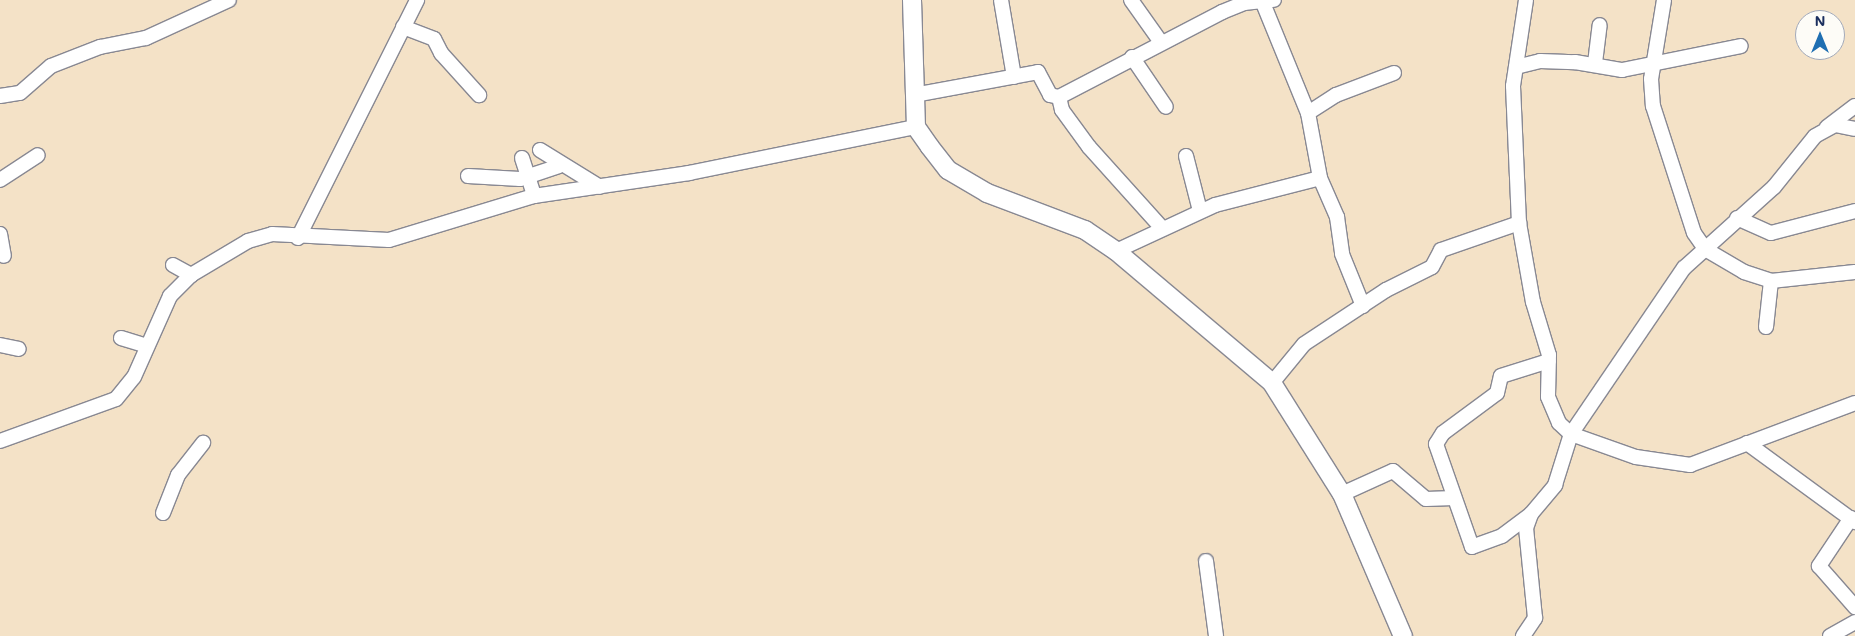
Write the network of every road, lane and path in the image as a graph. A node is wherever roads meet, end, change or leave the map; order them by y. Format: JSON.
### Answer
{"nodes":[{"id":1,"x":229,"y":0,"type":"edge"},
{"id":2,"x":417,"y":0,"type":"edge"},
{"id":3,"x":912,"y":0,"type":"edge"},
{"id":4,"x":1000,"y":0,"type":"edge"},
{"id":5,"x":1131,"y":0,"type":"edge"},
{"id":6,"x":1526,"y":0,"type":"edge"},
{"id":7,"x":1664,"y":0,"type":"edge"},
{"id":8,"x":1269,"y":1,"type":"edge"},
{"id":9,"x":1600,"y":25,"type":"dead end"},
{"id":10,"x":403,"y":27,"type":"junction"},
{"id":11,"x":1160,"y":41,"type":"junction"},
{"id":12,"x":1740,"y":46,"type":"dead end"},
{"id":13,"x":1132,"y":57,"type":"junction"},
{"id":14,"x":1654,"y":61,"type":"junction"},
{"id":15,"x":1595,"y":64,"type":"junction"},
{"id":16,"x":1516,"y":67,"type":"junction"},
{"id":17,"x":1394,"y":73,"type":"dead end"},
{"id":18,"x":1014,"y":77,"type":"junction"},
{"id":19,"x":479,"y":95,"type":"dead end"},
{"id":20,"x":914,"y":95,"type":"junction"},
{"id":21,"x":0,"y":96,"type":"edge"},
{"id":22,"x":1059,"y":97,"type":"junction"},
{"id":23,"x":1855,"y":106,"type":"edge"},
{"id":24,"x":1166,"y":108,"type":"dead end"},
{"id":25,"x":1308,"y":113,"type":"junction"},
{"id":26,"x":916,"y":127,"type":"junction"},
{"id":27,"x":1827,"y":127,"type":"junction"},
{"id":28,"x":1855,"y":129,"type":"edge"},
{"id":29,"x":540,"y":150,"type":"dead end"},
{"id":30,"x":38,"y":155,"type":"dead end"},
{"id":31,"x":1186,"y":156,"type":"dead end"},
{"id":32,"x":522,"y":158,"type":"dead end"},
{"id":33,"x":559,"y":166,"type":"junction"},
{"id":34,"x":468,"y":176,"type":"dead end"},
{"id":35,"x":528,"y":176,"type":"junction"},
{"id":36,"x":1320,"y":178,"type":"junction"},
{"id":37,"x":0,"y":180,"type":"edge"},
{"id":38,"x":600,"y":187,"type":"junction"},
{"id":39,"x":534,"y":196,"type":"junction"},
{"id":40,"x":1200,"y":211,"type":"junction"},
{"id":41,"x":1855,"y":211,"type":"edge"},
{"id":42,"x":1737,"y":218,"type":"junction"},
{"id":43,"x":1520,"y":223,"type":"junction"},
{"id":44,"x":1162,"y":228,"type":"junction"},
{"id":45,"x":0,"y":234,"type":"edge"},
{"id":46,"x":298,"y":238,"type":"junction"},
{"id":47,"x":1705,"y":249,"type":"junction"},
{"id":48,"x":1116,"y":251,"type":"junction"},
{"id":49,"x":6,"y":255,"type":"edge"},
{"id":50,"x":172,"y":265,"type":"dead end"},
{"id":51,"x":1855,"y":272,"type":"edge"},
{"id":52,"x":191,"y":275,"type":"junction"},
{"id":53,"x":1771,"y":281,"type":"junction"},
{"id":54,"x":1363,"y":306,"type":"junction"},
{"id":55,"x":1766,"y":328,"type":"dead end"},
{"id":56,"x":122,"y":338,"type":"dead end"},
{"id":57,"x":0,"y":345,"type":"edge"},
{"id":58,"x":148,"y":346,"type":"junction"},
{"id":59,"x":19,"y":349,"type":"dead end"},
{"id":60,"x":1549,"y":362,"type":"junction"},
{"id":61,"x":1272,"y":383,"type":"junction"},
{"id":62,"x":1855,"y":403,"type":"edge"},
{"id":63,"x":1570,"y":434,"type":"junction"},
{"id":64,"x":0,"y":441,"type":"edge"},
{"id":65,"x":1747,"y":443,"type":"junction"},
{"id":66,"x":203,"y":444,"type":"dead end"},
{"id":67,"x":1342,"y":494,"type":"junction"},
{"id":68,"x":1454,"y":498,"type":"junction"},
{"id":69,"x":163,"y":513,"type":"dead end"},
{"id":70,"x":1531,"y":514,"type":"junction"},
{"id":71,"x":1853,"y":520,"type":"edge"},
{"id":72,"x":1206,"y":561,"type":"dead end"},
{"id":73,"x":1855,"y":607,"type":"edge"},
{"id":74,"x":1855,"y":622,"type":"edge"},
{"id":75,"x":1216,"y":636,"type":"edge"},
{"id":76,"x":1403,"y":636,"type":"edge"},
{"id":77,"x":1523,"y":636,"type":"edge"},
{"id":78,"x":1830,"y":636,"type":"edge"}],
"edges":[{"from":1,"to":21,"type":"street"},
{"from":2,"to":10,"type":"street"},
{"from":3,"to":20,"type":"main road"},
{"from":4,"to":18,"type":"street"},
{"from":5,"to":11,"type":"street"},
{"from":6,"to":16,"type":"street"},
{"from":7,"to":14,"type":"street"},
{"from":8,"to":11,"type":"street"},
{"from":8,"to":25,"type":"street"},
{"from":9,"to":15,"type":"street"},
{"from":10,"to":19,"type":"street"},
{"from":10,"to":46,"type":"street"},
{"from":11,"to":13,"type":"street"},
{"from":12,"to":14,"type":"street"},
{"from":13,"to":22,"type":"street"},
{"from":13,"to":24,"type":"street"},
{"from":14,"to":15,"type":"street"},
{"from":14,"to":47,"type":"street"},
{"from":15,"to":16,"type":"street"},
{"from":16,"to":43,"type":"street"},
{"from":17,"to":25,"type":"street"},
{"from":18,"to":20,"type":"street"},
{"from":18,"to":22,"type":"street"},
{"from":20,"to":26,"type":"main road"},
{"from":22,"to":44,"type":"street"},
{"from":23,"to":27,"type":"street"},
{"from":25,"to":36,"type":"street"},
{"from":26,"to":38,"type":"street"},
{"from":26,"to":48,"type":"main road"},
{"from":27,"to":28,"type":"street"},
{"from":27,"to":42,"type":"street"},
{"from":29,"to":33,"type":"street"},
{"from":30,"to":37,"type":"street"},
{"from":31,"to":40,"type":"street"},
{"from":32,"to":35,"type":"street"},
{"from":33,"to":35,"type":"street"},
{"from":33,"to":38,"type":"street"},
{"from":34,"to":35,"type":"street"},
{"from":35,"to":39,"type":"street"},
{"from":36,"to":40,"type":"street"},
{"from":36,"to":54,"type":"street"},
{"from":38,"to":39,"type":"street"},
{"from":39,"to":46,"type":"street"},
{"from":40,"to":44,"type":"street"},
{"from":41,"to":42,"type":"street"},
{"from":42,"to":47,"type":"street"},
{"from":43,"to":54,"type":"street"},
{"from":43,"to":60,"type":"street"},
{"from":44,"to":48,"type":"street"},
{"from":45,"to":49,"type":"street"},
{"from":46,"to":52,"type":"street"},
{"from":47,"to":53,"type":"street"},
{"from":47,"to":63,"type":"street"},
{"from":48,"to":61,"type":"main road"},
{"from":50,"to":52,"type":"street"},
{"from":51,"to":53,"type":"street"},
{"from":52,"to":58,"type":"street"},
{"from":53,"to":55,"type":"street"},
{"from":54,"to":61,"type":"street"},
{"from":56,"to":58,"type":"street"},
{"from":57,"to":59,"type":"street"},
{"from":58,"to":64,"type":"street"},
{"from":60,"to":63,"type":"street"},
{"from":60,"to":68,"type":"street"},
{"from":61,"to":67,"type":"main road"},
{"from":62,"to":65,"type":"street"},
{"from":63,"to":65,"type":"street"},
{"from":63,"to":70,"type":"street"},
{"from":65,"to":71,"type":"street"},
{"from":66,"to":69,"type":"street"},
{"from":67,"to":68,"type":"street"},
{"from":67,"to":76,"type":"main road"},
{"from":68,"to":70,"type":"street"},
{"from":70,"to":77,"type":"street"},
{"from":71,"to":73,"type":"street"},
{"from":72,"to":75,"type":"street"},
{"from":74,"to":78,"type":"street"}]}
